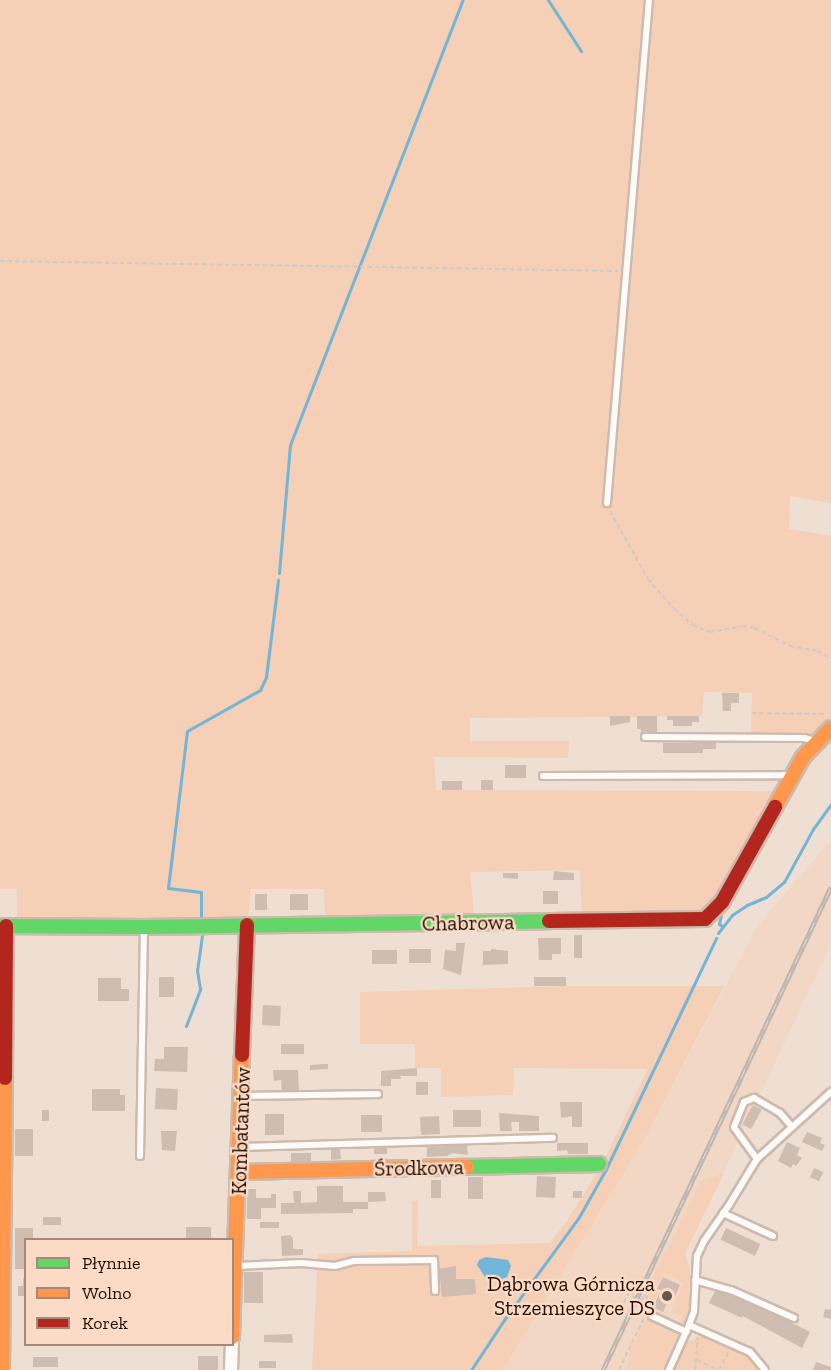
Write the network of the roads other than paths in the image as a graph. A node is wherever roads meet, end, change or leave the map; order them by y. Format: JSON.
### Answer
{"nodes":[{"id":1,"x":649,"y":0,"type":"edge"},
{"id":2,"x":607,"y":503,"type":"road end"},
{"id":3,"x":831,"y":728,"type":"edge"},
{"id":4,"x":645,"y":737,"type":"dead end"},
{"id":5,"x":816,"y":741,"type":"junction"},
{"id":6,"x":543,"y":776,"type":"dead end"},
{"id":7,"x":792,"y":779,"type":"junction"},
{"id":8,"x":247,"y":925,"type":"junction"},
{"id":9,"x":3,"y":926,"type":"edge"},
{"id":10,"x":144,"y":927,"type":"junction"},
{"id":11,"x":831,"y":1092,"type":"edge"},
{"id":12,"x":378,"y":1094,"type":"dead end"},
{"id":13,"x":243,"y":1096,"type":"junction"},
{"id":14,"x":3,"y":1106,"type":"edge"},
{"id":15,"x":792,"y":1127,"type":"junction"},
{"id":16,"x":553,"y":1138,"type":"dead end"},
{"id":17,"x":241,"y":1147,"type":"junction"},
{"id":18,"x":140,"y":1156,"type":"dead end"},
{"id":19,"x":757,"y":1159,"type":"junction"},
{"id":20,"x":599,"y":1164,"type":"dead end"},
{"id":21,"x":240,"y":1172,"type":"junction"},
{"id":22,"x":723,"y":1213,"type":"junction"},
{"id":23,"x":772,"y":1236,"type":"dead end"},
{"id":24,"x":236,"y":1266,"type":"junction"},
{"id":25,"x":695,"y":1280,"type":"junction"},
{"id":26,"x":435,"y":1291,"type":"dead end"},
{"id":27,"x":234,"y":1302,"type":"edge"},
{"id":28,"x":652,"y":1316,"type":"dead end"},
{"id":29,"x":794,"y":1318,"type":"dead end"},
{"id":30,"x":688,"y":1329,"type":"junction"},
{"id":31,"x":232,"y":1346,"type":"edge"},
{"id":32,"x":2,"y":1370,"type":"edge"},
{"id":33,"x":231,"y":1370,"type":"edge"},
{"id":34,"x":669,"y":1370,"type":"edge"},
{"id":35,"x":765,"y":1370,"type":"edge"}],
"edges":[{"from":1,"to":2,"type":"lane"},
{"from":3,"to":5,"type":"street","name":"Chabrowa"},
{"from":4,"to":5,"type":"lane"},
{"from":5,"to":7,"type":"street","name":"Chabrowa"},
{"from":6,"to":7,"type":"lane"},
{"from":7,"to":8,"type":"street","name":"Chabrowa"},
{"from":8,"to":10,"type":"street","name":"Chabrowa"},
{"from":8,"to":13,"type":"street","name":"Kombatantów"},
{"from":9,"to":10,"type":"street","name":"Chabrowa"},
{"from":9,"to":14,"type":"street"},
{"from":10,"to":18,"type":"lane"},
{"from":11,"to":15,"type":"lane"},
{"from":12,"to":13,"type":"lane"},
{"from":13,"to":17,"type":"street","name":"Kombatantów"},
{"from":14,"to":32,"type":"street"},
{"from":15,"to":19,"type":"lane"},
{"from":15,"to":19,"type":"lane"},
{"from":16,"to":17,"type":"lane"},
{"from":17,"to":21,"type":"street","name":"Kombatantów"},
{"from":19,"to":22,"type":"lane"},
{"from":20,"to":21,"type":"street","name":"Środkowa"},
{"from":21,"to":24,"type":"street","name":"Kombatantów"},
{"from":22,"to":23,"type":"lane"},
{"from":22,"to":25,"type":"lane"},
{"from":24,"to":26,"type":"lane"},
{"from":24,"to":27,"type":"street","name":"Kombatantów"},
{"from":25,"to":29,"type":"lane"},
{"from":25,"to":30,"type":"lane"},
{"from":28,"to":30,"type":"lane"},
{"from":30,"to":34,"type":"lane"},
{"from":30,"to":35,"type":"lane"},
{"from":31,"to":33,"type":"street"}]}
